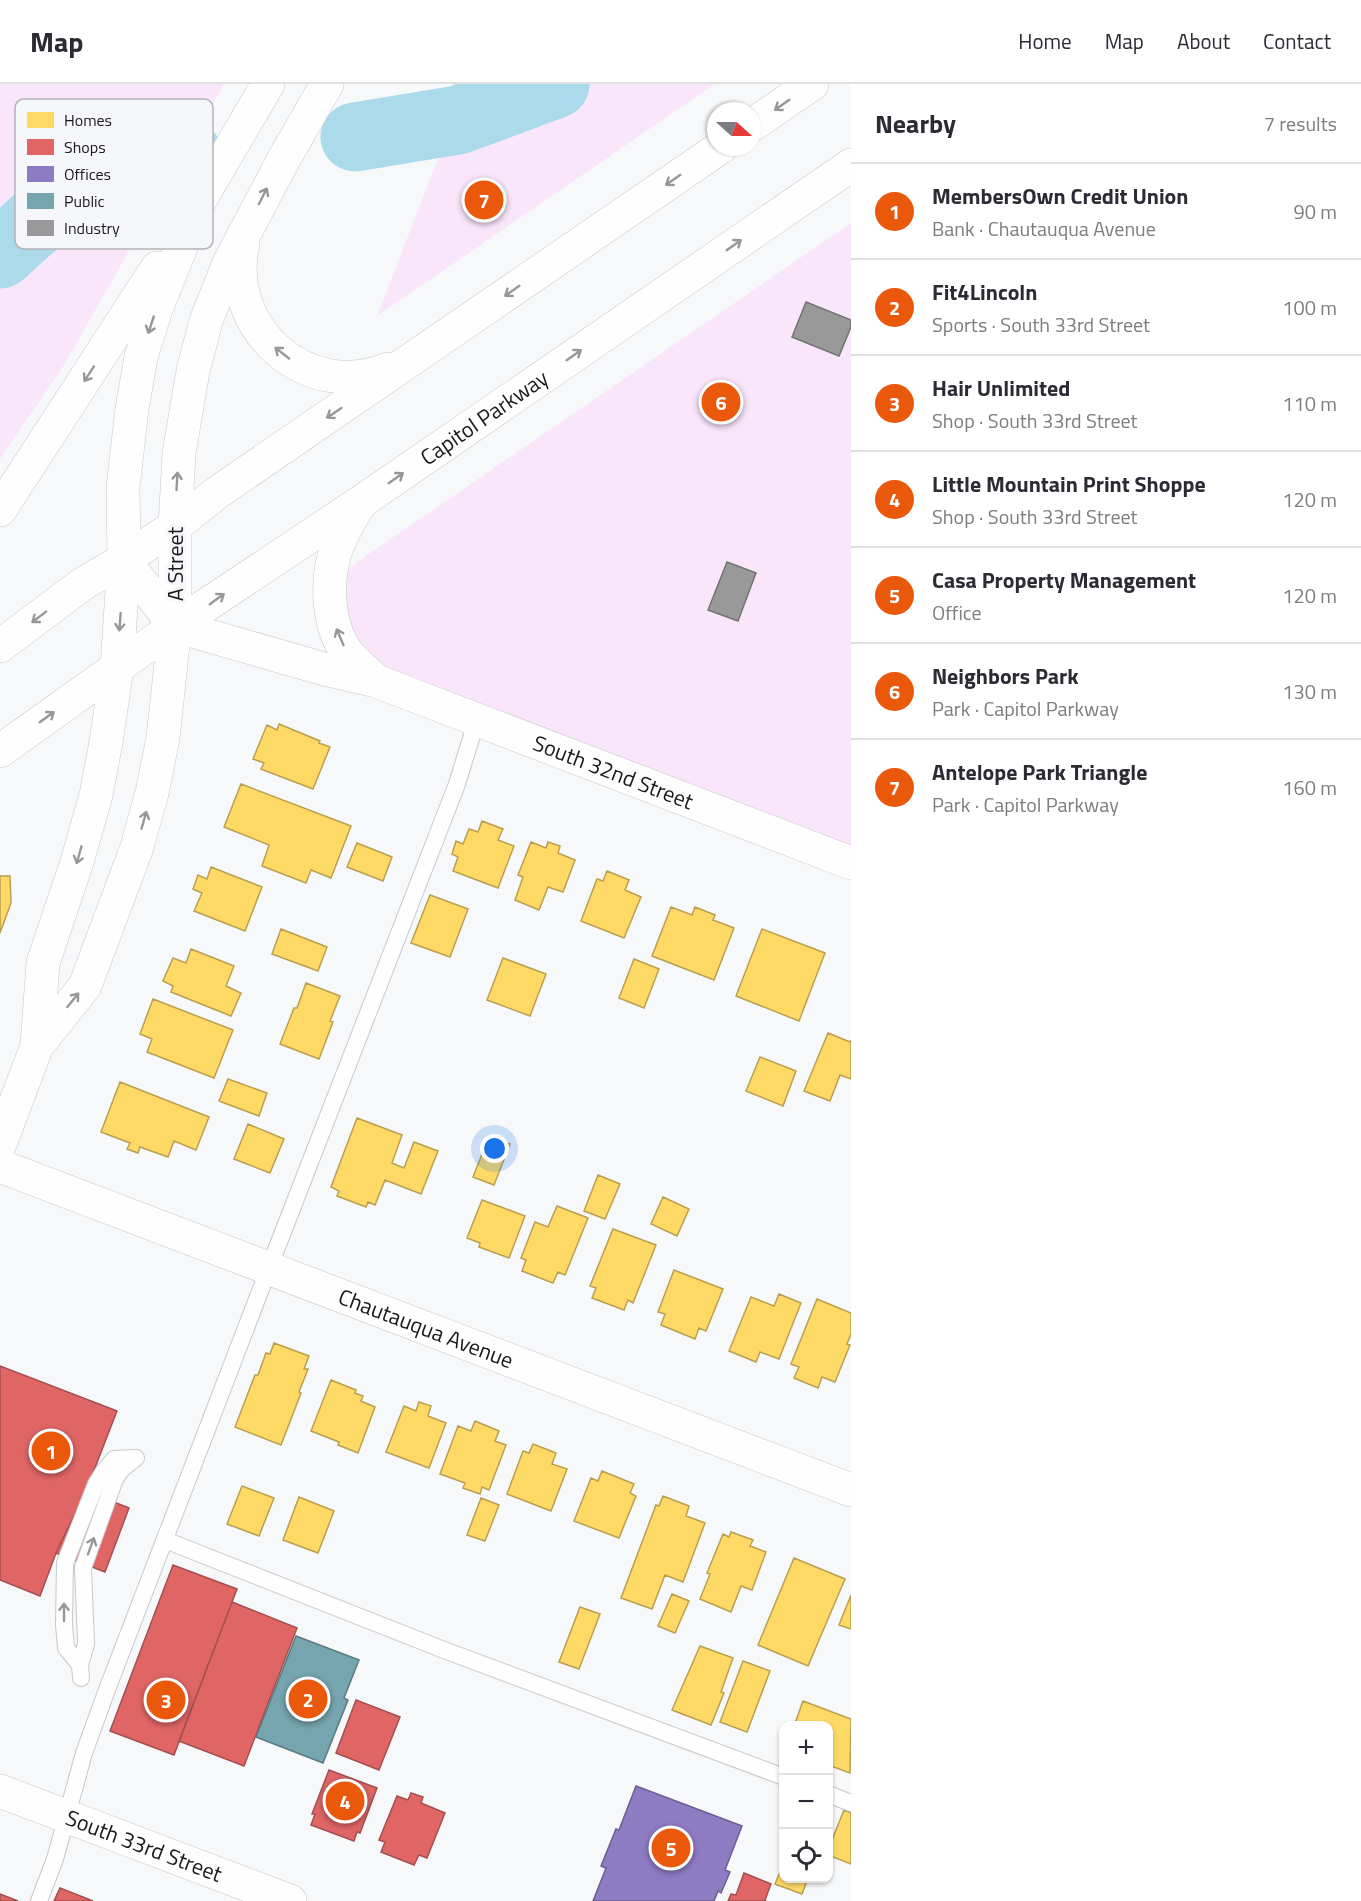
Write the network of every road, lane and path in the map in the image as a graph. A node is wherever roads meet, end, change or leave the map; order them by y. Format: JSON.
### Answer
{"nodes":[{"id":1,"x":268,"y":84,"type":"edge"},
{"id":2,"x":327,"y":84,"type":"edge"},
{"id":3,"x":812,"y":84,"type":"edge"},
{"id":4,"x":761,"y":119,"type":"edge"},
{"id":5,"x":708,"y":156,"type":"edge"},
{"id":6,"x":851,"y":165,"type":"edge"},
{"id":7,"x":213,"y":178,"type":"edge"},
{"id":8,"x":246,"y":231,"type":"junction"},
{"id":9,"x":168,"y":249,"type":"edge"},
{"id":10,"x":180,"y":249,"type":"edge"},
{"id":11,"x":415,"y":358,"type":"junction"},
{"id":12,"x":361,"y":502,"type":"junction"},
{"id":13,"x":0,"y":510,"type":"edge"},
{"id":14,"x":175,"y":526,"type":"junction"},
{"id":15,"x":124,"y":560,"type":"junction"},
{"id":16,"x":175,"y":626,"type":"junction"},
{"id":17,"x":0,"y":646,"type":"edge"},
{"id":18,"x":117,"y":668,"type":"junction"},
{"id":19,"x":376,"y":681,"type":"junction"},
{"id":20,"x":477,"y":719,"type":"junction"},
{"id":21,"x":0,"y":752,"type":"edge"},
{"id":22,"x":851,"y":863,"type":"edge"},
{"id":23,"x":36,"y":1046,"type":"junction"},
{"id":24,"x":0,"y":1144,"type":"edge"},
{"id":25,"x":0,"y":1166,"type":"edge"},
{"id":26,"x":269,"y":1268,"type":"junction"},
{"id":27,"x":136,"y":1458,"type":"dead end"},
{"id":28,"x":851,"y":1490,"type":"edge"},
{"id":29,"x":165,"y":1540,"type":"junction"},
{"id":30,"x":80,"y":1672,"type":"dead end"},
{"id":31,"x":779,"y":1776,"type":"edge"},
{"id":32,"x":0,"y":1791,"type":"edge"},
{"id":33,"x":833,"y":1796,"type":"edge"},
{"id":34,"x":851,"y":1803,"type":"edge"},
{"id":35,"x":67,"y":1817,"type":"junction"},
{"id":36,"x":39,"y":1901,"type":"edge"},
{"id":37,"x":290,"y":1901,"type":"edge"}],
"edges":[{"from":1,"to":7,"type":"main road","name":"A Street"},
{"from":8,"to":2,"type":"main road","name":"A Street","one_way":true},
{"from":3,"to":4,"type":"main road","one_way":true},
{"from":5,"to":11,"type":"main road","one_way":true},
{"from":12,"to":6,"type":"main road","name":"Capitol Parkway","one_way":true},
{"from":11,"to":8,"type":"main road","one_way":true},
{"from":14,"to":8,"type":"main road","name":"A Street","one_way":true},
{"from":9,"to":13,"type":"main road","one_way":true},
{"from":10,"to":15,"type":"main road","name":"A Street","one_way":true},
{"from":11,"to":14,"type":"main road","one_way":true},
{"from":16,"to":12,"type":"main road","name":"Capitol Parkway","one_way":true},
{"from":19,"to":12,"type":"main road","name":"South 32nd Street","one_way":true},
{"from":14,"to":15,"type":"main road"},
{"from":14,"to":16,"type":"main road","name":"A Street"},
{"from":15,"to":16,"type":"main road"},
{"from":15,"to":17,"type":"main road","one_way":true},
{"from":15,"to":18,"type":"main road","name":"A Street","one_way":true},
{"from":16,"to":18,"type":"main road","name":"Capitol Parkway"},
{"from":16,"to":19,"type":"main road","name":"South 32nd Street"},
{"from":23,"to":16,"type":"main road","name":"A Street","one_way":true},
{"from":21,"to":18,"type":"main road","name":"Capitol Parkway","one_way":true},
{"from":18,"to":23,"type":"main road","name":"A Street","one_way":true},
{"from":19,"to":20,"type":"main road","name":"South 32nd Street"},
{"from":20,"to":22,"type":"main road","name":"South 32nd Street"},
{"from":20,"to":26,"type":"lane"},
{"from":23,"to":24,"type":"main road","name":"A Street"},
{"from":25,"to":26,"type":"main road","name":"Chautauqua Avenue"},
{"from":26,"to":28,"type":"main road","name":"Chautauqua Avenue"},
{"from":26,"to":29,"type":"lane"},
{"from":30,"to":27,"type":"lane","one_way":true},
{"from":29,"to":31,"type":"lane"},
{"from":29,"to":35,"type":"lane"},
{"from":32,"to":35,"type":"main road","name":"South 33rd Street"},
{"from":33,"to":34,"type":"lane"},
{"from":35,"to":36,"type":"lane"},
{"from":35,"to":37,"type":"main road","name":"South 33rd Street"}]}
